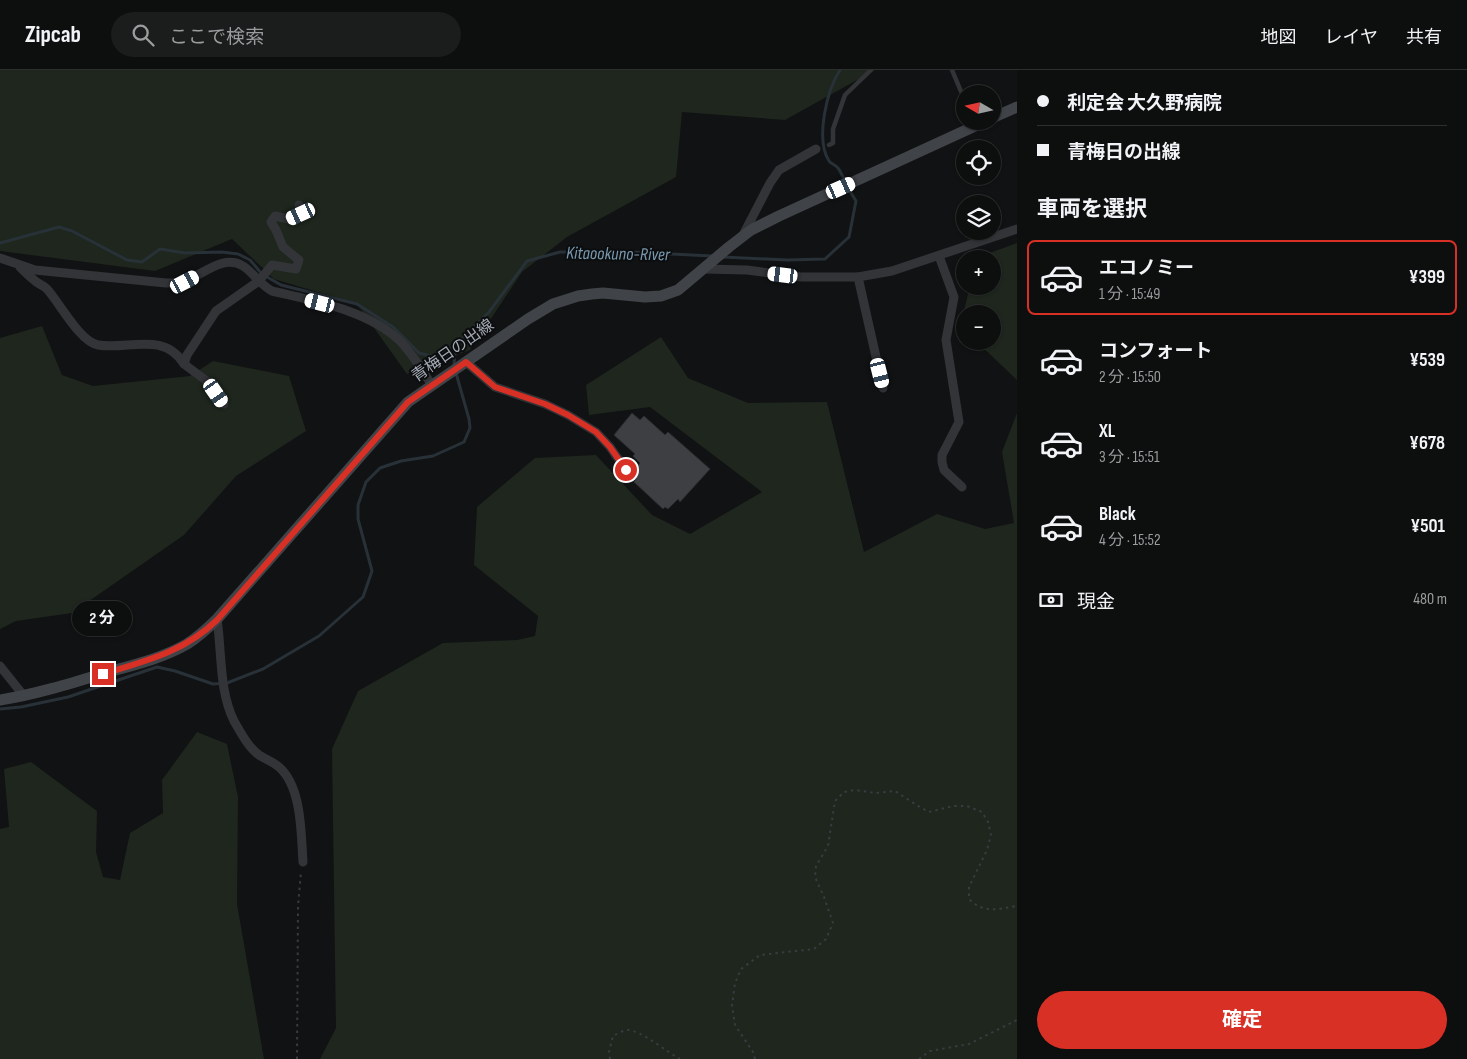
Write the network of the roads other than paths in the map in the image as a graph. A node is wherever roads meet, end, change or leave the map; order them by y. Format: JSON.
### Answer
{"nodes":[{"id":1,"x":871,"y":70,"type":"edge"},
{"id":2,"x":952,"y":70,"type":"edge"},
{"id":3,"x":958,"y":85,"type":"edge"},
{"id":4,"x":1017,"y":107,"type":"edge"},
{"id":5,"x":1001,"y":114,"type":"edge"},
{"id":6,"x":966,"y":130,"type":"edge"},
{"id":7,"x":829,"y":145,"type":"dead end"},
{"id":8,"x":816,"y":149,"type":"dead end"},
{"id":9,"x":299,"y":205,"type":"dead end"},
{"id":10,"x":1017,"y":228,"type":"edge"},
{"id":11,"x":742,"y":237,"type":"junction"},
{"id":12,"x":939,"y":256,"type":"junction"},
{"id":13,"x":0,"y":258,"type":"edge"},
{"id":14,"x":16,"y":264,"type":"junction"},
{"id":15,"x":708,"y":265,"type":"junction"},
{"id":16,"x":858,"y":277,"type":"junction"},
{"id":17,"x":259,"y":281,"type":"junction"},
{"id":18,"x":184,"y":364,"type":"junction"},
{"id":19,"x":458,"y":368,"type":"junction"},
{"id":20,"x":432,"y":385,"type":"junction"},
{"id":21,"x":883,"y":388,"type":"dead end"},
{"id":22,"x":224,"y":404,"type":"dead end"},
{"id":23,"x":626,"y":470,"type":"dead end"},
{"id":24,"x":962,"y":487,"type":"dead end"},
{"id":25,"x":217,"y":620,"type":"junction"},
{"id":26,"x":0,"y":666,"type":"edge"},
{"id":27,"x":24,"y":696,"type":"junction"},
{"id":28,"x":0,"y":700,"type":"edge"},
{"id":29,"x":303,"y":862,"type":"road end"}],
"edges":[{"from":1,"to":7,"type":"lane"},
{"from":2,"to":3,"type":"lane"},
{"from":4,"to":5,"type":"main road","name":"青梅日の出線"},
{"from":6,"to":11,"type":"main road","name":"青梅日の出線"},
{"from":8,"to":11,"type":"street"},
{"from":9,"to":17,"type":"street"},
{"from":10,"to":12,"type":"street"},
{"from":11,"to":15,"type":"main road","name":"青梅日の出線"},
{"from":12,"to":16,"type":"street"},
{"from":12,"to":24,"type":"street"},
{"from":13,"to":14,"type":"street"},
{"from":14,"to":17,"type":"street"},
{"from":14,"to":18,"type":"street"},
{"from":15,"to":16,"type":"street"},
{"from":15,"to":19,"type":"main road","name":"青梅日の出線"},
{"from":16,"to":21,"type":"street"},
{"from":17,"to":18,"type":"street"},
{"from":17,"to":20,"type":"street"},
{"from":18,"to":22,"type":"street"},
{"from":19,"to":20,"type":"main road","name":"青梅日の出線"},
{"from":19,"to":23,"type":"street"},
{"from":20,"to":25,"type":"main road","name":"青梅日の出線"},
{"from":25,"to":27,"type":"main road","name":"青梅日の出線"},
{"from":25,"to":29,"type":"street"},
{"from":26,"to":27,"type":"street"},
{"from":27,"to":28,"type":"main road","name":"青梅日の出線"}]}
